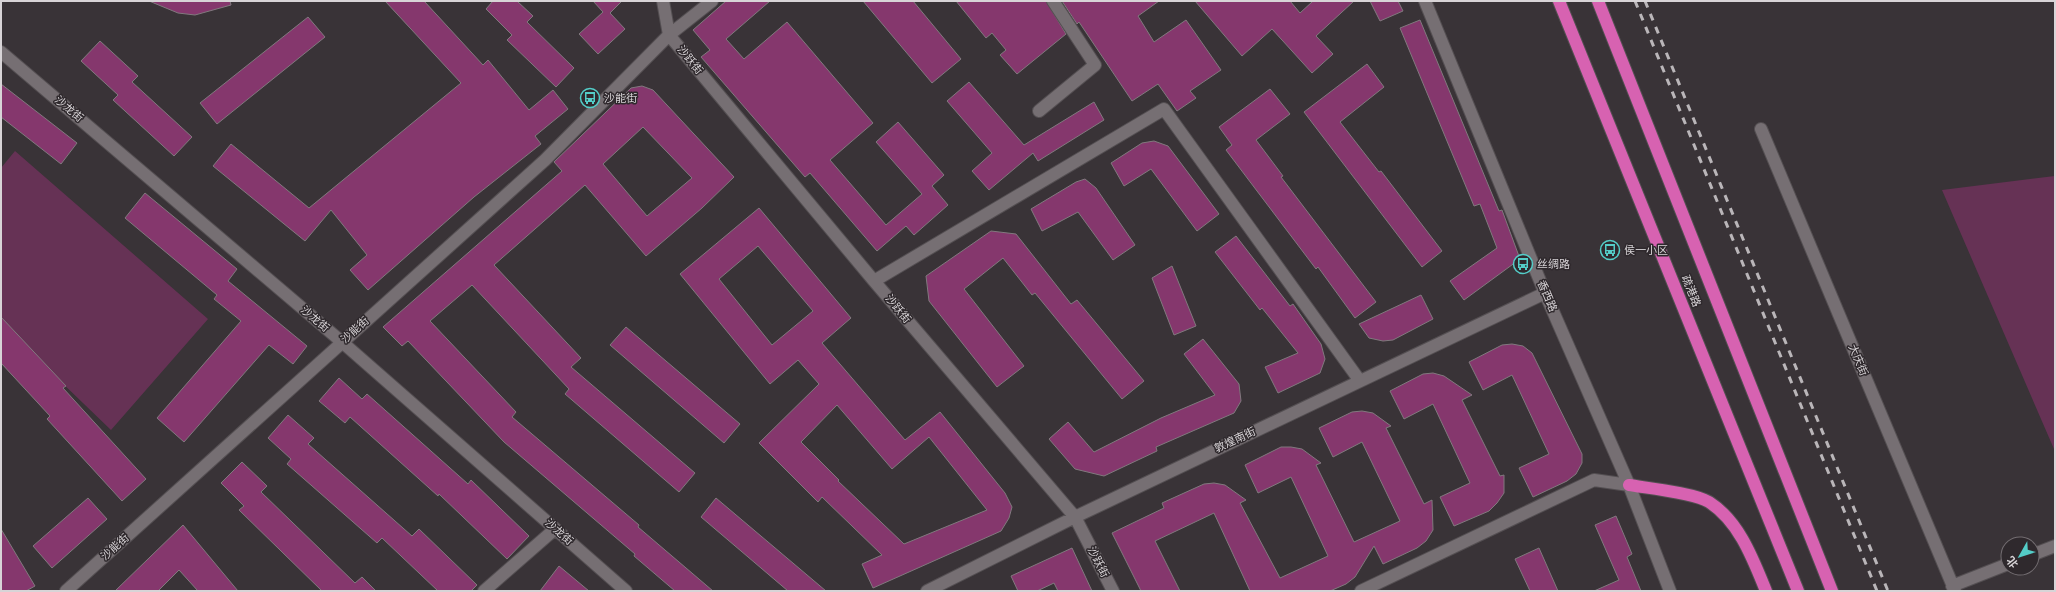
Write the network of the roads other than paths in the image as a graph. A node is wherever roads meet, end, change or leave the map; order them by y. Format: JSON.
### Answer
{"nodes":[{"id":1,"x":663,"y":1,"type":"edge"},
{"id":2,"x":712,"y":1,"type":"edge"},
{"id":3,"x":1053,"y":1,"type":"edge"},
{"id":4,"x":1425,"y":1,"type":"edge"},
{"id":5,"x":1559,"y":1,"type":"edge"},
{"id":6,"x":1598,"y":1,"type":"edge"},
{"id":7,"x":669,"y":35,"type":"junction"},
{"id":8,"x":1,"y":52,"type":"edge"},
{"id":9,"x":1039,"y":111,"type":"dead end"},
{"id":10,"x":1760,"y":129,"type":"dead end"},
{"id":11,"x":874,"y":281,"type":"junction"},
{"id":12,"x":1545,"y":293,"type":"junction"},
{"id":13,"x":342,"y":342,"type":"junction"},
{"id":14,"x":1360,"y":381,"type":"junction"},
{"id":15,"x":1628,"y":485,"type":"junction"},
{"id":16,"x":1075,"y":517,"type":"junction"},
{"id":17,"x":555,"y":529,"type":"junction"},
{"id":18,"x":2055,"y":546,"type":"edge"},
{"id":19,"x":2040,"y":552,"type":"edge"},
{"id":20,"x":2000,"y":568,"type":"edge"},
{"id":21,"x":1954,"y":588,"type":"edge"},
{"id":22,"x":66,"y":591,"type":"edge"},
{"id":23,"x":484,"y":591,"type":"edge"},
{"id":24,"x":626,"y":591,"type":"edge"},
{"id":25,"x":927,"y":591,"type":"edge"},
{"id":26,"x":1113,"y":591,"type":"edge"},
{"id":27,"x":1361,"y":591,"type":"edge"},
{"id":28,"x":1670,"y":591,"type":"edge"},
{"id":29,"x":1766,"y":591,"type":"edge"},
{"id":30,"x":1798,"y":591,"type":"edge"},
{"id":31,"x":1832,"y":591,"type":"edge"}],
"edges":[{"from":1,"to":7,"type":"street"},
{"from":2,"to":7,"type":"street","name":"沙能街"},
{"from":3,"to":9,"type":"street"},
{"from":4,"to":12,"type":"street","name":"香西路"},
{"from":5,"to":30,"type":"highway","name":"疏港路"},
{"from":6,"to":31,"type":"highway"},
{"from":7,"to":11,"type":"street","name":"沙跃街"},
{"from":7,"to":13,"type":"street","name":"沙能街"},
{"from":8,"to":13,"type":"street","name":"沙龙街"},
{"from":10,"to":21,"type":"street","name":"大庆街"},
{"from":11,"to":14,"type":"street"},
{"from":11,"to":16,"type":"street","name":"沙跃街"},
{"from":12,"to":14,"type":"street","name":"敦煌南街"},
{"from":12,"to":15,"type":"street","name":"香西路"},
{"from":13,"to":17,"type":"street","name":"沙龙街"},
{"from":13,"to":22,"type":"street","name":"沙能街"},
{"from":14,"to":16,"type":"street","name":"敦煌南街"},
{"from":15,"to":27,"type":"street"},
{"from":15,"to":28,"type":"street","name":"香西路"},
{"from":15,"to":29,"type":"highway"},
{"from":16,"to":25,"type":"street","name":"敦煌南街"},
{"from":16,"to":26,"type":"street","name":"沙跃街"},
{"from":17,"to":23,"type":"street"},
{"from":17,"to":24,"type":"street","name":"沙龙街"},
{"from":18,"to":19,"type":"street"},
{"from":20,"to":21,"type":"street"}]}
